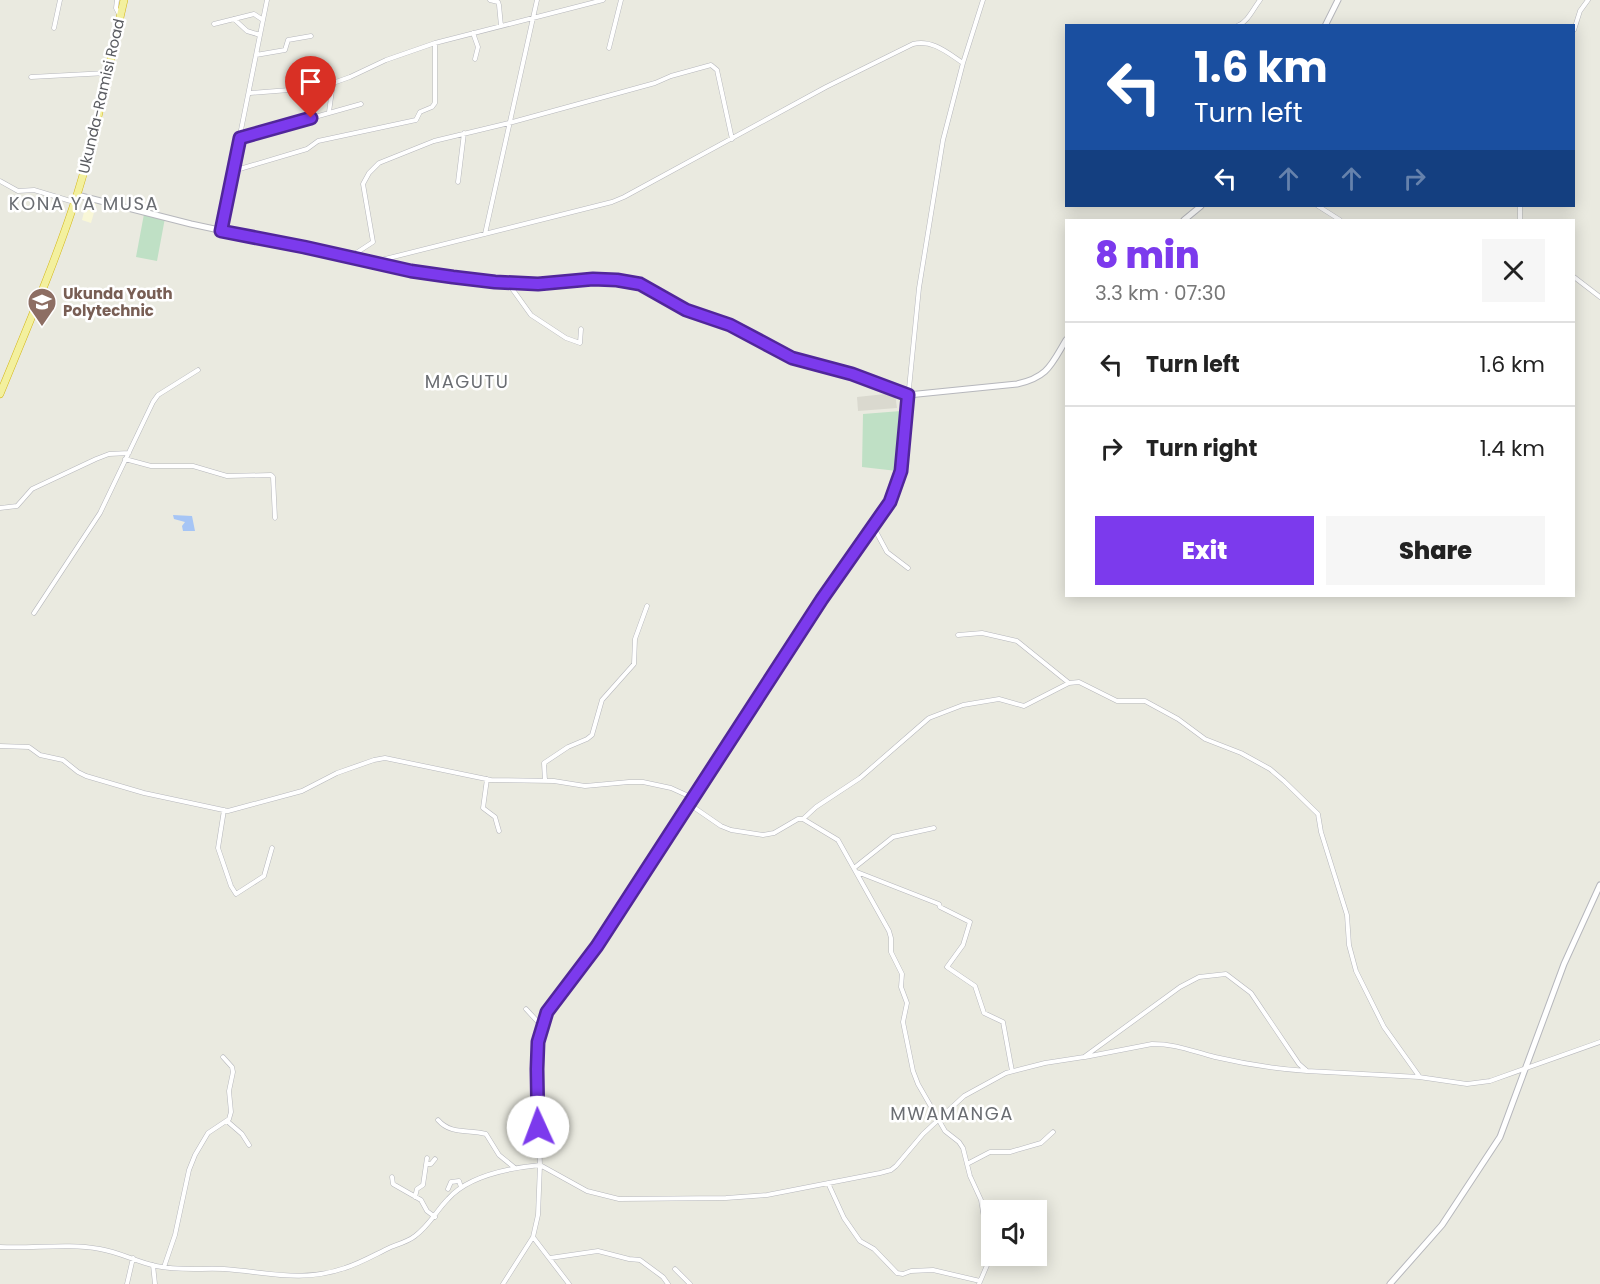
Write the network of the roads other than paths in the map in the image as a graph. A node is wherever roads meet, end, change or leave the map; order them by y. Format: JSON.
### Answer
{"nodes":[{"id":1,"x":60,"y":0,"type":"edge"},
{"id":2,"x":117,"y":0,"type":"edge"},
{"id":3,"x":124,"y":0,"type":"edge"},
{"id":4,"x":267,"y":0,"type":"edge"},
{"id":5,"x":490,"y":0,"type":"edge"},
{"id":6,"x":537,"y":0,"type":"edge"},
{"id":7,"x":603,"y":0,"type":"edge"},
{"id":8,"x":621,"y":0,"type":"edge"},
{"id":9,"x":983,"y":0,"type":"edge"},
{"id":10,"x":1260,"y":0,"type":"edge"},
{"id":11,"x":1338,"y":0,"type":"edge"},
{"id":12,"x":1588,"y":0,"type":"edge"},
{"id":13,"x":120,"y":17,"type":"junction"},
{"id":14,"x":533,"y":17,"type":"junction"},
{"id":15,"x":234,"y":19,"type":"junction"},
{"id":16,"x":263,"y":21,"type":"junction"},
{"id":17,"x":214,"y":24,"type":"dead end"},
{"id":18,"x":1241,"y":24,"type":"edge"},
{"id":19,"x":1326,"y":24,"type":"edge"},
{"id":20,"x":501,"y":26,"type":"junction"},
{"id":21,"x":1575,"y":27,"type":"edge"},
{"id":22,"x":54,"y":28,"type":"dead end"},
{"id":23,"x":473,"y":33,"type":"junction"},
{"id":24,"x":260,"y":35,"type":"junction"},
{"id":25,"x":311,"y":36,"type":"dead end"},
{"id":26,"x":435,"y":43,"type":"junction"},
{"id":27,"x":609,"y":48,"type":"dead end"},
{"id":28,"x":256,"y":55,"type":"junction"},
{"id":29,"x":475,"y":59,"type":"dead end"},
{"id":30,"x":963,"y":63,"type":"junction"},
{"id":31,"x":108,"y":73,"type":"junction"},
{"id":32,"x":30,"y":77,"type":"dead end"},
{"id":33,"x":333,"y":83,"type":"junction"},
{"id":34,"x":250,"y":93,"type":"junction"},
{"id":35,"x":360,"y":104,"type":"dead end"},
{"id":36,"x":329,"y":112,"type":"junction"},
{"id":37,"x":509,"y":123,"type":"junction"},
{"id":38,"x":464,"y":133,"type":"junction"},
{"id":39,"x":240,"y":138,"type":"junction"},
{"id":40,"x":732,"y":139,"type":"junction"},
{"id":41,"x":233,"y":171,"type":"junction"},
{"id":42,"x":0,"y":181,"type":"edge"},
{"id":43,"x":458,"y":182,"type":"dead end"},
{"id":44,"x":76,"y":199,"type":"junction"},
{"id":45,"x":1200,"y":207,"type":"edge"},
{"id":46,"x":1320,"y":207,"type":"edge"},
{"id":47,"x":1185,"y":219,"type":"edge"},
{"id":48,"x":1338,"y":219,"type":"edge"},
{"id":49,"x":221,"y":231,"type":"junction"},
{"id":50,"x":485,"y":234,"type":"junction"},
{"id":51,"x":350,"y":257,"type":"junction"},
{"id":52,"x":373,"y":262,"type":"junction"},
{"id":53,"x":1575,"y":278,"type":"edge"},
{"id":54,"x":507,"y":282,"type":"junction"},
{"id":55,"x":1600,"y":297,"type":"edge"},
{"id":56,"x":581,"y":329,"type":"dead end"},
{"id":57,"x":1065,"y":342,"type":"edge"},
{"id":58,"x":198,"y":370,"type":"dead end"},
{"id":59,"x":0,"y":394,"type":"edge"},
{"id":60,"x":908,"y":395,"type":"junction"},
{"id":61,"x":130,"y":453,"type":"junction"},
{"id":62,"x":125,"y":459,"type":"junction"},
{"id":63,"x":0,"y":508,"type":"edge"},
{"id":64,"x":275,"y":518,"type":"dead end"},
{"id":65,"x":873,"y":526,"type":"junction"},
{"id":66,"x":908,"y":568,"type":"dead end"},
{"id":67,"x":647,"y":606,"type":"dead end"},
{"id":68,"x":34,"y":613,"type":"dead end"},
{"id":69,"x":958,"y":635,"type":"dead end"},
{"id":70,"x":1069,"y":683,"type":"junction"},
{"id":71,"x":0,"y":747,"type":"edge"},
{"id":72,"x":487,"y":779,"type":"junction"},
{"id":73,"x":545,"y":781,"type":"junction"},
{"id":74,"x":693,"y":798,"type":"junction"},
{"id":75,"x":689,"y":804,"type":"junction"},
{"id":76,"x":224,"y":810,"type":"junction"},
{"id":77,"x":802,"y":819,"type":"junction"},
{"id":78,"x":934,"y":828,"type":"dead end"},
{"id":79,"x":499,"y":831,"type":"dead end"},
{"id":80,"x":272,"y":848,"type":"dead end"},
{"id":81,"x":855,"y":870,"type":"junction"},
{"id":82,"x":1600,"y":885,"type":"edge"},
{"id":83,"x":526,"y":1009,"type":"dead end"},
{"id":84,"x":544,"y":1021,"type":"junction"},
{"id":85,"x":1600,"y":1042,"type":"edge"},
{"id":86,"x":223,"y":1057,"type":"dead end"},
{"id":87,"x":1084,"y":1057,"type":"junction"},
{"id":88,"x":1525,"y":1069,"type":"junction"},
{"id":89,"x":1012,"y":1071,"type":"junction"},
{"id":90,"x":1307,"y":1071,"type":"junction"},
{"id":91,"x":1419,"y":1077,"type":"junction"},
{"id":92,"x":438,"y":1120,"type":"dead end"},
{"id":93,"x":938,"y":1120,"type":"junction"},
{"id":94,"x":227,"y":1121,"type":"junction"},
{"id":95,"x":1053,"y":1132,"type":"dead end"},
{"id":96,"x":249,"y":1145,"type":"dead end"},
{"id":97,"x":435,"y":1159,"type":"dead end"},
{"id":98,"x":967,"y":1164,"type":"junction"},
{"id":99,"x":540,"y":1166,"type":"junction"},
{"id":100,"x":516,"y":1168,"type":"junction"},
{"id":101,"x":392,"y":1177,"type":"dead end"},
{"id":102,"x":828,"y":1183,"type":"junction"},
{"id":103,"x":461,"y":1187,"type":"junction"},
{"id":104,"x":448,"y":1189,"type":"dead end"},
{"id":105,"x":415,"y":1197,"type":"junction"},
{"id":106,"x":435,"y":1217,"type":"junction"},
{"id":107,"x":533,"y":1237,"type":"junction"},
{"id":108,"x":0,"y":1247,"type":"edge"},
{"id":109,"x":133,"y":1258,"type":"junction"},
{"id":110,"x":550,"y":1258,"type":"junction"},
{"id":111,"x":153,"y":1265,"type":"junction"},
{"id":112,"x":164,"y":1267,"type":"junction"},
{"id":113,"x":675,"y":1269,"type":"dead end"},
{"id":114,"x":980,"y":1282,"type":"edge"},
{"id":115,"x":127,"y":1284,"type":"edge"},
{"id":116,"x":155,"y":1284,"type":"edge"},
{"id":117,"x":503,"y":1284,"type":"edge"},
{"id":118,"x":569,"y":1284,"type":"edge"},
{"id":119,"x":668,"y":1284,"type":"edge"},
{"id":120,"x":690,"y":1284,"type":"edge"},
{"id":121,"x":1390,"y":1284,"type":"edge"}],
"edges":[{"from":1,"to":22,"type":"street"},
{"from":2,"to":13,"type":"street"},
{"from":3,"to":13,"type":"highway","name":"Ukunda-Ramisi Road"},
{"from":4,"to":16,"type":"street"},
{"from":5,"to":20,"type":"street"},
{"from":6,"to":14,"type":"street"},
{"from":7,"to":14,"type":"street"},
{"from":8,"to":27,"type":"street"},
{"from":9,"to":30,"type":"street"},
{"from":10,"to":18,"type":"street"},
{"from":11,"to":19,"type":"street"},
{"from":12,"to":21,"type":"street"},
{"from":13,"to":31,"type":"highway","name":"Ukunda-Ramisi Road"},
{"from":14,"to":20,"type":"street"},
{"from":14,"to":37,"type":"street"},
{"from":15,"to":16,"type":"street"},
{"from":15,"to":17,"type":"street"},
{"from":15,"to":24,"type":"street"},
{"from":16,"to":24,"type":"street"},
{"from":20,"to":23,"type":"street"},
{"from":23,"to":26,"type":"street"},
{"from":23,"to":29,"type":"street"},
{"from":24,"to":28,"type":"street"},
{"from":25,"to":28,"type":"street"},
{"from":26,"to":33,"type":"street"},
{"from":26,"to":41,"type":"street"},
{"from":28,"to":34,"type":"street"},
{"from":30,"to":40,"type":"street"},
{"from":30,"to":60,"type":"street"},
{"from":31,"to":32,"type":"street"},
{"from":31,"to":44,"type":"highway","name":"Ukunda-Ramisi Road"},
{"from":33,"to":34,"type":"street"},
{"from":33,"to":36,"type":"street"},
{"from":34,"to":39,"type":"street"},
{"from":35,"to":36,"type":"street"},
{"from":36,"to":39,"type":"street"},
{"from":37,"to":38,"type":"street"},
{"from":37,"to":40,"type":"street"},
{"from":37,"to":50,"type":"street"},
{"from":38,"to":43,"type":"street"},
{"from":38,"to":51,"type":"street"},
{"from":39,"to":41,"type":"street"},
{"from":40,"to":50,"type":"street"},
{"from":41,"to":49,"type":"street"},
{"from":42,"to":44,"type":"street"},
{"from":44,"to":49,"type":"street"},
{"from":44,"to":59,"type":"highway","name":"Ukunda-Ramisi Road"},
{"from":45,"to":47,"type":"street"},
{"from":46,"to":48,"type":"street"},
{"from":49,"to":51,"type":"street"},
{"from":50,"to":52,"type":"street"},
{"from":51,"to":52,"type":"street"},
{"from":52,"to":54,"type":"street"},
{"from":53,"to":55,"type":"street"},
{"from":54,"to":56,"type":"street"},
{"from":54,"to":60,"type":"street"},
{"from":57,"to":60,"type":"street"},
{"from":58,"to":61,"type":"street"},
{"from":60,"to":65,"type":"street"},
{"from":61,"to":62,"type":"street"},
{"from":61,"to":63,"type":"street"},
{"from":62,"to":64,"type":"street"},
{"from":62,"to":68,"type":"street"},
{"from":65,"to":66,"type":"street"},
{"from":65,"to":74,"type":"street"},
{"from":67,"to":73,"type":"street"},
{"from":69,"to":70,"type":"street"},
{"from":70,"to":77,"type":"street"},
{"from":70,"to":91,"type":"street"},
{"from":71,"to":76,"type":"street"},
{"from":72,"to":73,"type":"street"},
{"from":72,"to":76,"type":"street"},
{"from":72,"to":79,"type":"street"},
{"from":73,"to":74,"type":"street"},
{"from":74,"to":75,"type":"street"},
{"from":75,"to":77,"type":"street"},
{"from":75,"to":84,"type":"street"},
{"from":76,"to":80,"type":"street"},
{"from":77,"to":81,"type":"street"},
{"from":78,"to":81,"type":"street"},
{"from":81,"to":89,"type":"street"},
{"from":81,"to":93,"type":"street"},
{"from":82,"to":88,"type":"street"},
{"from":83,"to":84,"type":"street"},
{"from":84,"to":99,"type":"street"},
{"from":85,"to":88,"type":"street"},
{"from":86,"to":94,"type":"street"},
{"from":87,"to":89,"type":"street"},
{"from":87,"to":90,"type":"street"},
{"from":87,"to":90,"type":"street"},
{"from":88,"to":91,"type":"street"},
{"from":88,"to":121,"type":"street"},
{"from":89,"to":93,"type":"street"},
{"from":90,"to":91,"type":"street"},
{"from":92,"to":100,"type":"street"},
{"from":93,"to":98,"type":"street"},
{"from":93,"to":102,"type":"street"},
{"from":94,"to":96,"type":"street"},
{"from":94,"to":112,"type":"street"},
{"from":95,"to":98,"type":"street"},
{"from":97,"to":105,"type":"street"},
{"from":98,"to":114,"type":"street"},
{"from":99,"to":100,"type":"street"},
{"from":99,"to":102,"type":"street"},
{"from":99,"to":107,"type":"street"},
{"from":100,"to":103,"type":"street"},
{"from":101,"to":105,"type":"street"},
{"from":102,"to":114,"type":"street"},
{"from":103,"to":104,"type":"street"},
{"from":103,"to":106,"type":"street"},
{"from":105,"to":106,"type":"street"},
{"from":106,"to":112,"type":"street"},
{"from":107,"to":110,"type":"street"},
{"from":107,"to":117,"type":"street"},
{"from":108,"to":109,"type":"street"},
{"from":109,"to":111,"type":"street"},
{"from":109,"to":115,"type":"street"},
{"from":110,"to":118,"type":"street"},
{"from":110,"to":119,"type":"street"},
{"from":111,"to":112,"type":"street"},
{"from":111,"to":116,"type":"street"},
{"from":113,"to":120,"type":"street"}]}
